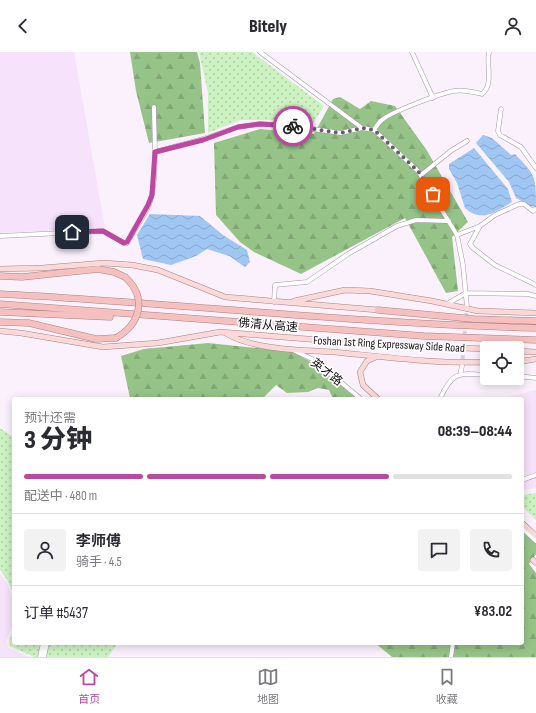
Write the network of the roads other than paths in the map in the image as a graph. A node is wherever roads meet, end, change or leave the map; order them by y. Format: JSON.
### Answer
{"nodes":[{"id":1,"x":260,"y":52,"type":"edge"},
{"id":2,"x":412,"y":52,"type":"edge"},
{"id":3,"x":489,"y":52,"type":"edge"},
{"id":4,"x":433,"y":98,"type":"junction"},
{"id":5,"x":154,"y":106,"type":"dead end"},
{"id":6,"x":501,"y":109,"type":"dead end"},
{"id":7,"x":362,"y":128,"type":"junction"},
{"id":8,"x":374,"y":130,"type":"junction"},
{"id":9,"x":467,"y":141,"type":"dead end"},
{"id":10,"x":155,"y":152,"type":"junction"},
{"id":11,"x":536,"y":168,"type":"edge"},
{"id":12,"x":421,"y":175,"type":"junction"},
{"id":13,"x":536,"y":209,"type":"edge"},
{"id":14,"x":449,"y":221,"type":"junction"},
{"id":15,"x":480,"y":226,"type":"junction"},
{"id":16,"x":457,"y":235,"type":"junction"},
{"id":17,"x":0,"y":236,"type":"edge"},
{"id":18,"x":0,"y":269,"type":"edge"},
{"id":19,"x":0,"y":276,"type":"edge"},
{"id":20,"x":536,"y":285,"type":"edge"},
{"id":21,"x":466,"y":293,"type":"junction"},
{"id":22,"x":0,"y":294,"type":"edge"},
{"id":23,"x":536,"y":296,"type":"edge"},
{"id":24,"x":274,"y":302,"type":"junction"},
{"id":25,"x":288,"y":302,"type":"junction"},
{"id":26,"x":0,"y":304,"type":"edge"},
{"id":27,"x":447,"y":304,"type":"junction"},
{"id":28,"x":467,"y":307,"type":"tunnel mouth"},
{"id":29,"x":378,"y":310,"type":"joint"},
{"id":30,"x":0,"y":312,"type":"edge"},
{"id":31,"x":536,"y":314,"type":"edge"},
{"id":32,"x":166,"y":318,"type":"junction"},
{"id":33,"x":536,"y":320,"type":"edge"},
{"id":34,"x":0,"y":322,"type":"edge"},
{"id":35,"x":536,"y":328,"type":"edge"},
{"id":36,"x":0,"y":331,"type":"edge"},
{"id":37,"x":224,"y":333,"type":"junction"},
{"id":38,"x":536,"y":340,"type":"edge"},
{"id":39,"x":291,"y":349,"type":"junction"},
{"id":40,"x":480,"y":349,"type":"edge"},
{"id":41,"x":524,"y":351,"type":"edge"},
{"id":42,"x":536,"y":352,"type":"edge"},
{"id":43,"x":377,"y":356,"type":"junction"},
{"id":44,"x":536,"y":359,"type":"edge"},
{"id":45,"x":524,"y":361,"type":"edge"},
{"id":46,"x":480,"y":362,"type":"edge"},
{"id":47,"x":462,"y":366,"type":"tunnel mouth"},
{"id":48,"x":460,"y":375,"type":"junction"},
{"id":49,"x":480,"y":375,"type":"edge"},
{"id":50,"x":524,"y":377,"type":"edge"},
{"id":51,"x":536,"y":378,"type":"edge"},
{"id":52,"x":359,"y":397,"type":"edge"},
{"id":53,"x":376,"y":397,"type":"edge"},
{"id":54,"x":441,"y":397,"type":"edge"},
{"id":55,"x":536,"y":475,"type":"edge"},
{"id":56,"x":524,"y":479,"type":"edge"},
{"id":57,"x":524,"y":525,"type":"edge"},
{"id":58,"x":524,"y":530,"type":"edge"},
{"id":59,"x":536,"y":536,"type":"edge"},
{"id":60,"x":536,"y":541,"type":"edge"},
{"id":61,"x":43,"y":645,"type":"edge"},
{"id":62,"x":47,"y":645,"type":"edge"},
{"id":63,"x":453,"y":645,"type":"edge"},
{"id":64,"x":40,"y":657,"type":"edge"},
{"id":65,"x":44,"y":657,"type":"edge"},
{"id":66,"x":451,"y":657,"type":"edge"}],
"edges":[{"from":1,"to":7,"type":"street"},
{"from":2,"to":4,"type":"street"},
{"from":3,"to":4,"type":"street"},
{"from":4,"to":8,"type":"street"},
{"from":5,"to":10,"type":"street"},
{"from":6,"to":11,"type":"street"},
{"from":7,"to":8,"type":"street"},
{"from":7,"to":10,"type":"street"},
{"from":8,"to":12,"type":"street"},
{"from":9,"to":12,"type":"street"},
{"from":10,"to":17,"type":"street"},
{"from":12,"to":14,"type":"street"},
{"from":13,"to":15,"type":"street"},
{"from":14,"to":16,"type":"street"},
{"from":14,"to":24,"type":"street"},
{"from":15,"to":16,"type":"street"},
{"from":15,"to":20,"type":"street"},
{"from":16,"to":21,"type":"street"},
{"from":18,"to":24,"type":"main road"},
{"from":19,"to":34,"type":"highway","bridge":true},
{"from":21,"to":23,"type":"street"},
{"from":21,"to":27,"type":"street"},
{"from":21,"to":28,"type":"street"},
{"from":22,"to":35,"type":"highway","name":"佛清从高速"},
{"from":24,"to":25,"type":"main road"},
{"from":25,"to":27,"type":"main road"},
{"from":25,"to":29,"type":"main road"},
{"from":26,"to":32,"type":"highway","name":"佛清从高速"},
{"from":27,"to":31,"type":"main road"},
{"from":29,"to":33,"type":"highway"},
{"from":30,"to":32,"type":"highway"},
{"from":32,"to":38,"type":"highway","name":"佛清从高速"},
{"from":36,"to":37,"type":"main road","name":"Foshan 1st Ring Expressway Side Road"},
{"from":37,"to":39,"type":"main road"},
{"from":37,"to":40,"type":"main road","name":"Foshan 1st Ring Expressway Side Road"},
{"from":39,"to":43,"type":"main road"},
{"from":39,"to":52,"type":"street","name":"英才路"},
{"from":41,"to":42,"type":"main road"},
{"from":43,"to":46,"type":"main road"},
{"from":43,"to":53,"type":"main road","name":"英才路"},
{"from":44,"to":45,"type":"main road"},
{"from":47,"to":48,"type":"street"},
{"from":48,"to":49,"type":"street"},
{"from":48,"to":54,"type":"street"},
{"from":50,"to":51,"type":"street"},
{"from":55,"to":56,"type":"street"},
{"from":57,"to":59,"type":"main road"},
{"from":58,"to":60,"type":"street"},
{"from":61,"to":64,"type":"street"},
{"from":62,"to":65,"type":"street"},
{"from":63,"to":66,"type":"street"}]}
